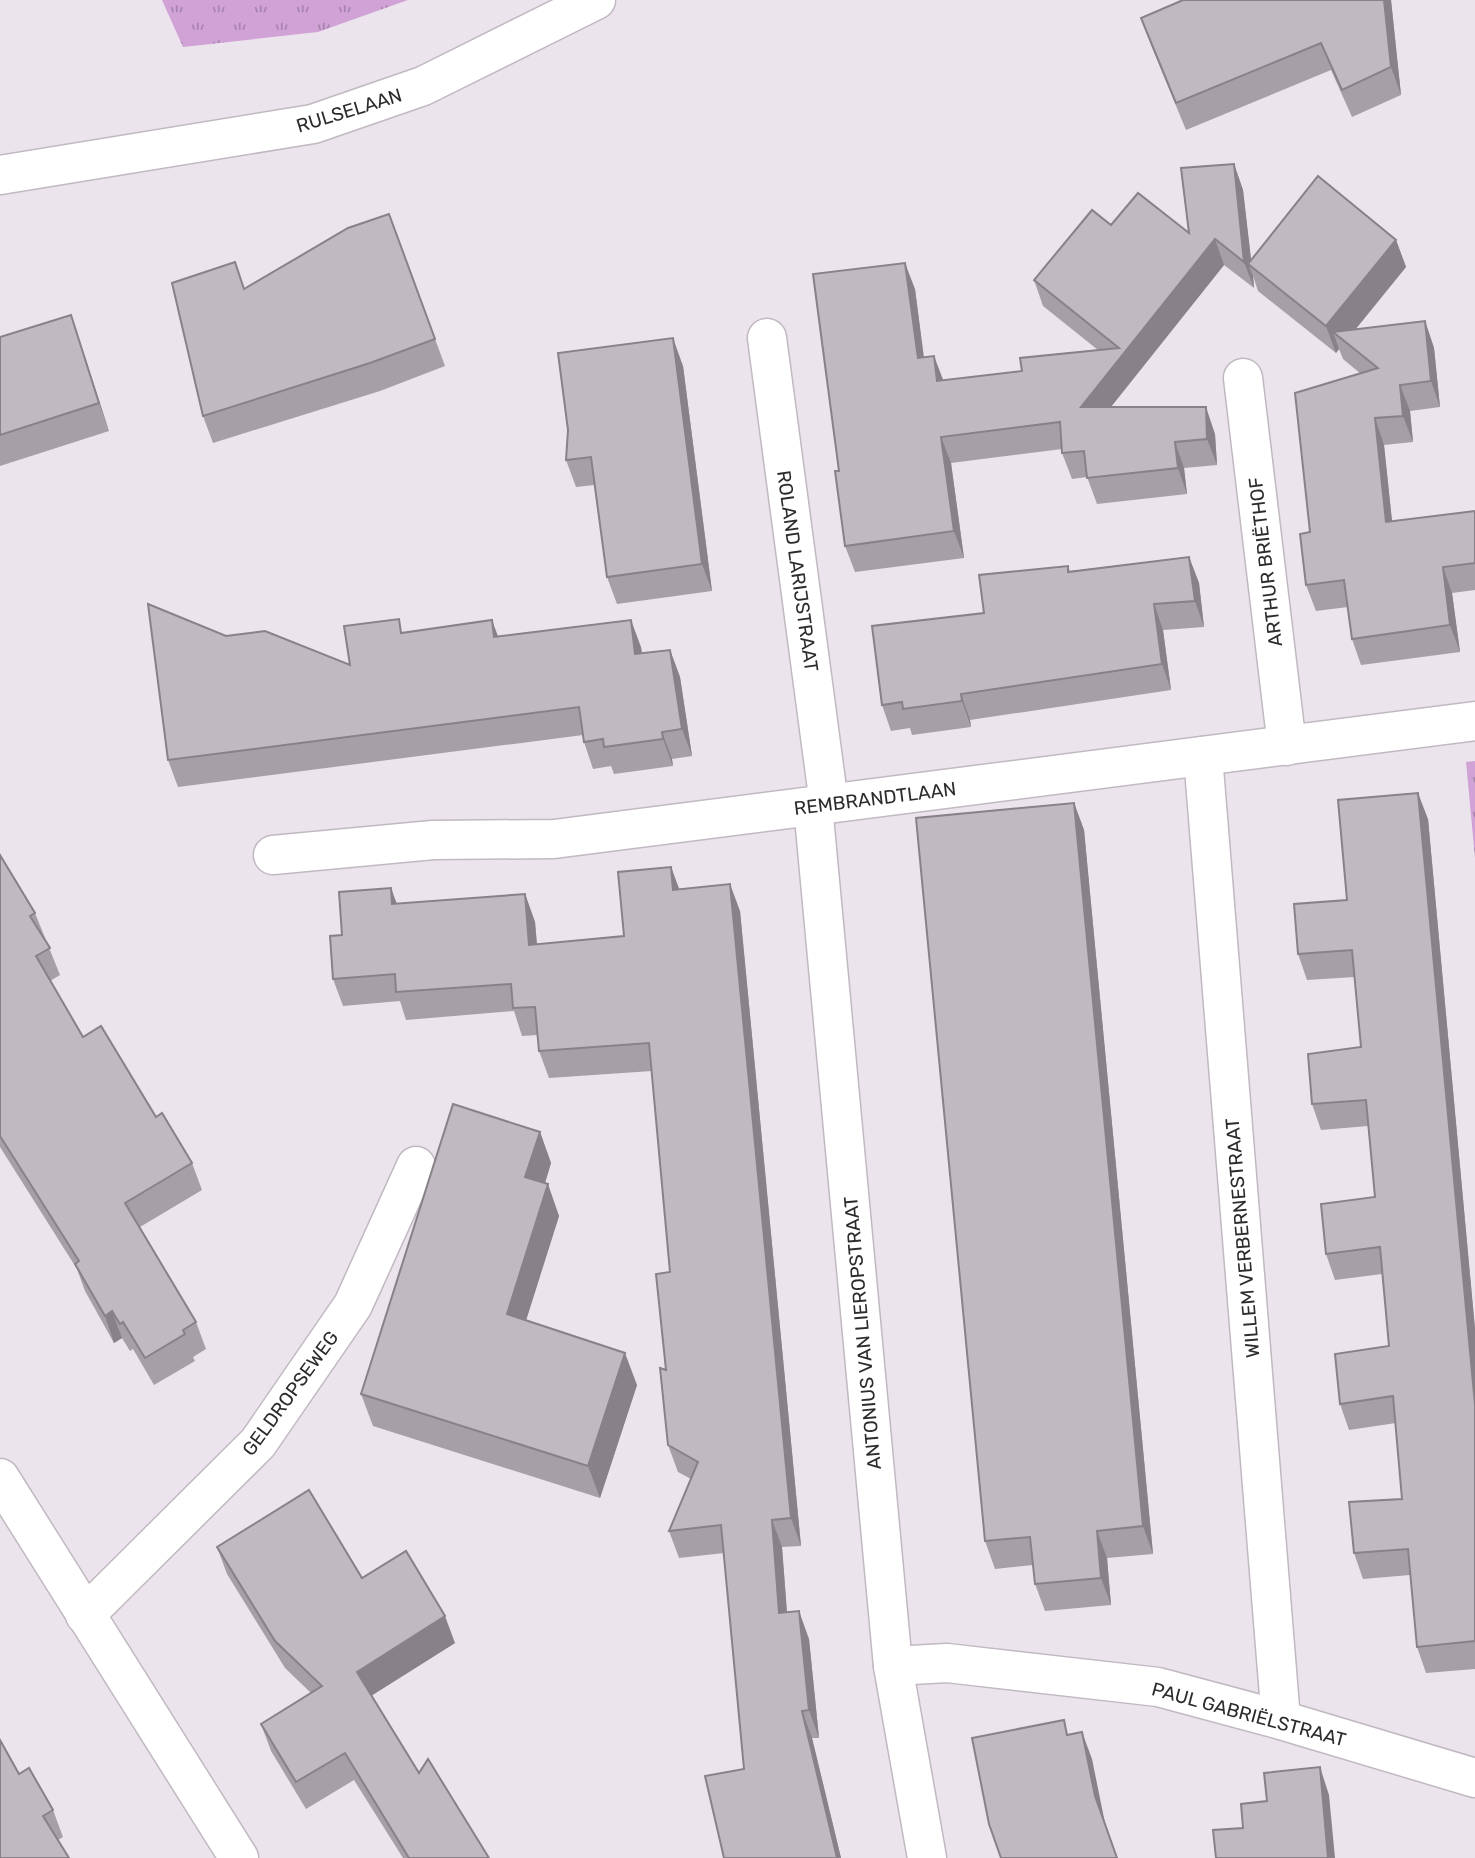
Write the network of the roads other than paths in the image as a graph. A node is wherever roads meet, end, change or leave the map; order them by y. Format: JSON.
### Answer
{"nodes":[{"id":1,"x":596,"y":0,"type":"edge"},
{"id":2,"x":0,"y":175,"type":"edge"},
{"id":3,"x":767,"y":338,"type":"dead end"},
{"id":4,"x":1243,"y":378,"type":"dead end"},
{"id":5,"x":1475,"y":721,"type":"edge"},
{"id":6,"x":1287,"y":746,"type":"junction"},
{"id":7,"x":1203,"y":757,"type":"junction"},
{"id":8,"x":821,"y":805,"type":"junction"},
{"id":9,"x":273,"y":855,"type":"dead end"},
{"id":10,"x":416,"y":1166,"type":"dead end"},
{"id":11,"x":0,"y":1478,"type":"edge"},
{"id":12,"x":85,"y":1615,"type":"junction"},
{"id":13,"x":893,"y":1667,"type":"junction"},
{"id":14,"x":1281,"y":1720,"type":"junction"},
{"id":15,"x":1475,"y":1778,"type":"edge"},
{"id":16,"x":239,"y":1858,"type":"edge"},
{"id":17,"x":927,"y":1858,"type":"edge"}],
"edges":[{"from":1,"to":2,"type":"street","name":"RULSELAAN"},
{"from":3,"to":8,"type":"street","name":"ROLAND LARIJSTRAAT"},
{"from":4,"to":6,"type":"street","name":"ARTHUR BRIËTHOF"},
{"from":5,"to":6,"type":"street","name":"REMBRANDTLAAN"},
{"from":6,"to":7,"type":"street","name":"REMBRANDTLAAN"},
{"from":7,"to":8,"type":"street","name":"REMBRANDTLAAN"},
{"from":7,"to":14,"type":"street","name":"WILLEM VERBERNESTRAAT"},
{"from":8,"to":9,"type":"street","name":"REMBRANDTLAAN"},
{"from":8,"to":13,"type":"street","name":"ANTONIUS VAN LIEROPSTRAAT"},
{"from":10,"to":12,"type":"street","name":"GELDROPSEWEG"},
{"from":11,"to":12,"type":"street"},
{"from":12,"to":16,"type":"street"},
{"from":13,"to":14,"type":"street","name":"PAUL GABRIËLSTRAAT"},
{"from":13,"to":17,"type":"street","name":"ANTONIUS VAN LIEROPSTRAAT"},
{"from":14,"to":15,"type":"street","name":"PAUL GABRIËLSTRAAT"}]}
